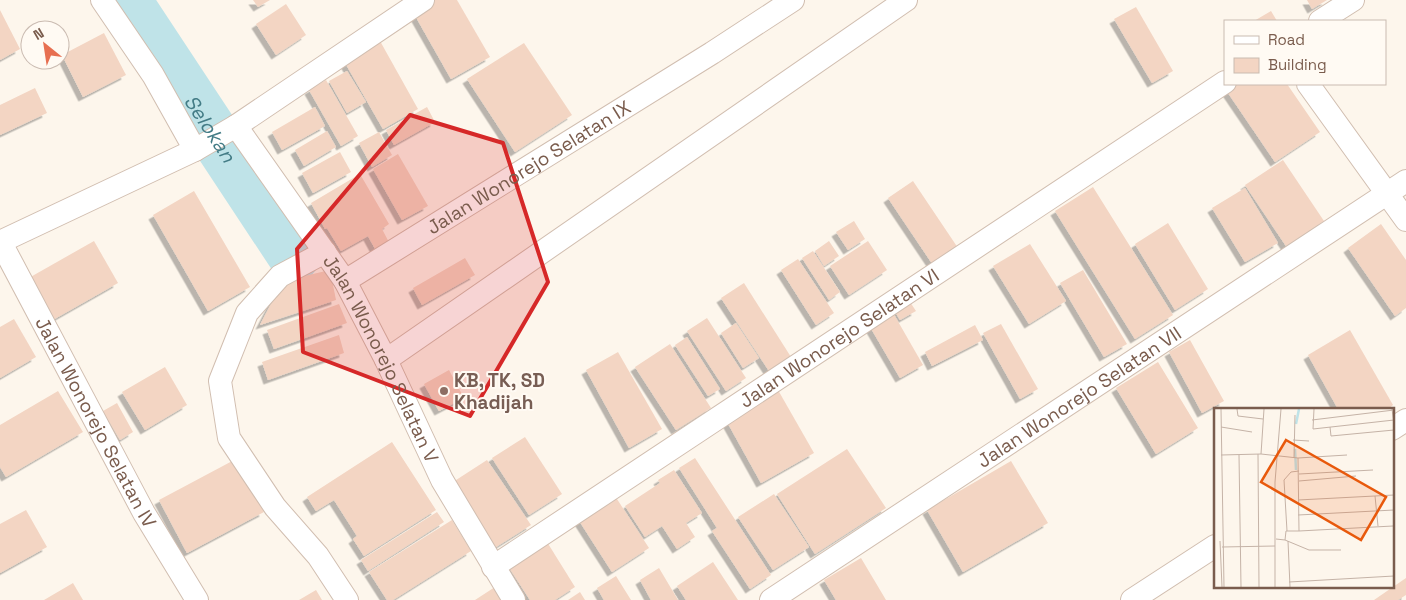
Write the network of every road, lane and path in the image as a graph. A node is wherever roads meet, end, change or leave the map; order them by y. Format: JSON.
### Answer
{"nodes":[{"id":1,"x":102,"y":0,"type":"edge"},
{"id":2,"x":423,"y":0,"type":"edge"},
{"id":3,"x":793,"y":0,"type":"edge"},
{"id":4,"x":906,"y":0,"type":"edge"},
{"id":5,"x":1353,"y":0,"type":"edge"},
{"id":6,"x":1322,"y":20,"type":"edge"},
{"id":7,"x":1224,"y":83,"type":"edge"},
{"id":8,"x":1309,"y":85,"type":"edge"},
{"id":9,"x":231,"y":129,"type":"junction"},
{"id":10,"x":200,"y":146,"type":"junction"},
{"id":11,"x":1406,"y":181,"type":"edge"},
{"id":12,"x":1387,"y":193,"type":"junction"},
{"id":13,"x":1406,"y":220,"type":"edge"},
{"id":14,"x":0,"y":242,"type":"edge"},
{"id":15,"x":325,"y":252,"type":"junction"},
{"id":16,"x":345,"y":281,"type":"junction"},
{"id":17,"x":386,"y":360,"type":"junction"},
{"id":18,"x":1406,"y":420,"type":"edge"},
{"id":19,"x":1394,"y":428,"type":"edge"},
{"id":20,"x":1214,"y":547,"type":"edge"},
{"id":21,"x":493,"y":567,"type":"junction"},
{"id":22,"x":197,"y":600,"type":"edge"},
{"id":23,"x":347,"y":600,"type":"edge"},
{"id":24,"x":514,"y":600,"type":"edge"},
{"id":25,"x":771,"y":600,"type":"edge"},
{"id":26,"x":1132,"y":600,"type":"edge"}],
"edges":[{"from":1,"to":10,"type":"street"},
{"from":2,"to":9,"type":"street"},
{"from":3,"to":16,"type":"street","name":"Jalan Wonorejo Selatan IX"},
{"from":4,"to":17,"type":"street"},
{"from":5,"to":6,"type":"street"},
{"from":7,"to":21,"type":"street","name":"Jalan Wonorejo Selatan VI"},
{"from":8,"to":12,"type":"street"},
{"from":9,"to":10,"type":"street"},
{"from":9,"to":15,"type":"street","name":"Jalan Wonorejo Selatan V"},
{"from":10,"to":14,"type":"street"},
{"from":11,"to":12,"type":"street","name":"Jalan Wonorejo Selatan VII"},
{"from":12,"to":13,"type":"street"},
{"from":12,"to":25,"type":"street","name":"Jalan Wonorejo Selatan VII"},
{"from":14,"to":22,"type":"street","name":"Jalan Wonorejo Selatan IV"},
{"from":15,"to":16,"type":"street","name":"Jalan Wonorejo Selatan V"},
{"from":15,"to":23,"type":"street"},
{"from":16,"to":17,"type":"street","name":"Jalan Wonorejo Selatan V"},
{"from":17,"to":21,"type":"street","name":"Jalan Wonorejo Selatan V"},
{"from":18,"to":19,"type":"street"},
{"from":20,"to":26,"type":"street"},
{"from":21,"to":24,"type":"street","name":"Jalan Wonorejo Selatan V"}]}
